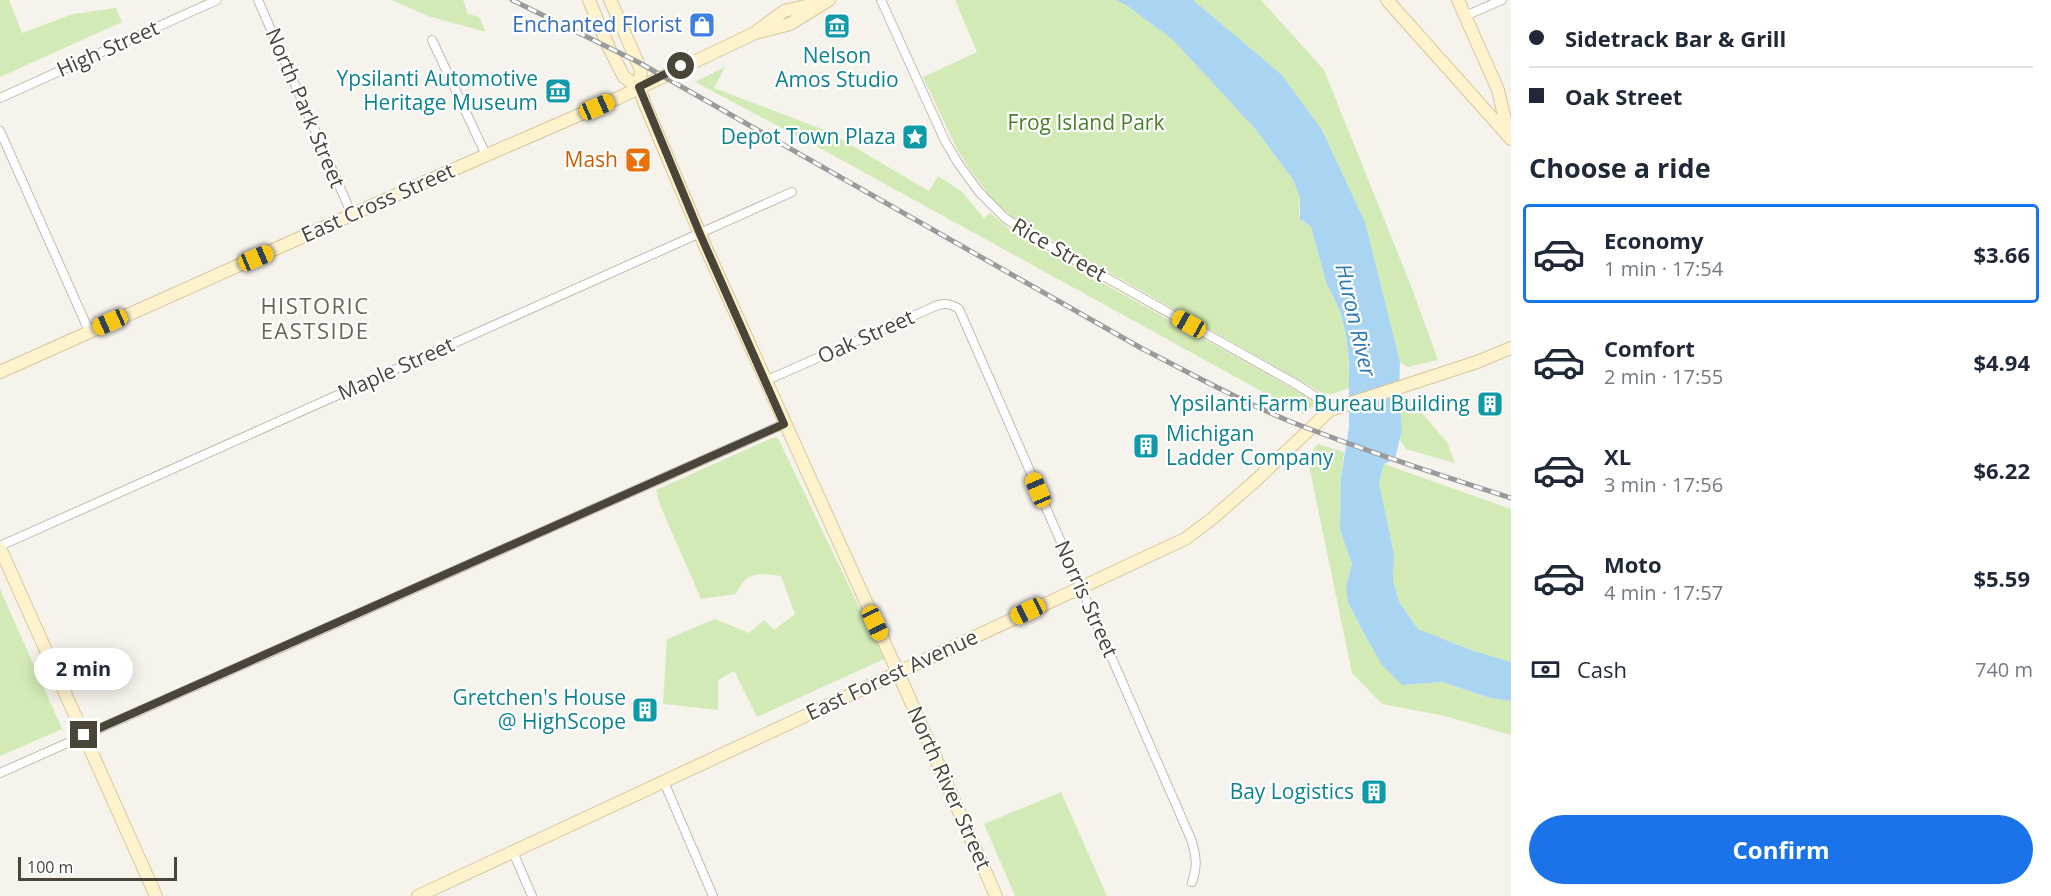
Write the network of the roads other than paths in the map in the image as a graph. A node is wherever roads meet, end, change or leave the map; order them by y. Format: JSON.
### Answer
{"nodes":[{"id":1,"x":217,"y":0,"type":"edge"},
{"id":2,"x":258,"y":0,"type":"edge"},
{"id":3,"x":589,"y":0,"type":"edge"},
{"id":4,"x":610,"y":0,"type":"edge"},
{"id":5,"x":881,"y":0,"type":"edge"},
{"id":6,"x":1387,"y":0,"type":"edge"},
{"id":7,"x":1458,"y":0,"type":"edge"},
{"id":8,"x":1502,"y":0,"type":"edge"},
{"id":9,"x":826,"y":1,"type":"edge"},
{"id":10,"x":1466,"y":16,"type":"junction"},
{"id":11,"x":432,"y":40,"type":"dead end"},
{"id":12,"x":639,"y":87,"type":"junction"},
{"id":13,"x":0,"y":98,"type":"edge"},
{"id":14,"x":0,"y":131,"type":"edge"},
{"id":15,"x":1510,"y":138,"type":"edge"},
{"id":16,"x":486,"y":155,"type":"junction"},
{"id":17,"x":792,"y":192,"type":"dead end"},
{"id":18,"x":352,"y":215,"type":"junction"},
{"id":19,"x":700,"y":234,"type":"junction"},
{"id":20,"x":964,"y":318,"type":"joint"},
{"id":21,"x":89,"y":331,"type":"junction"},
{"id":22,"x":1511,"y":348,"type":"edge"},
{"id":23,"x":0,"y":372,"type":"edge"},
{"id":24,"x":765,"y":381,"type":"junction"},
{"id":25,"x":1332,"y":409,"type":"junction"},
{"id":26,"x":784,"y":424,"type":"junction"},
{"id":27,"x":0,"y":547,"type":"edge"},
{"id":28,"x":1080,"y":587,"type":"junction"},
{"id":29,"x":897,"y":672,"type":"junction"},
{"id":30,"x":84,"y":735,"type":"junction"},
{"id":31,"x":0,"y":773,"type":"edge"},
{"id":32,"x":663,"y":782,"type":"junction"},
{"id":33,"x":513,"y":852,"type":"junction"},
{"id":34,"x":1192,"y":882,"type":"dead end"},
{"id":35,"x":156,"y":896,"type":"edge"},
{"id":36,"x":418,"y":896,"type":"edge"},
{"id":37,"x":532,"y":896,"type":"edge"},
{"id":38,"x":713,"y":896,"type":"edge"},
{"id":39,"x":996,"y":896,"type":"edge"}],
"edges":[{"from":1,"to":13,"type":"street","name":"High Street"},
{"from":2,"to":18,"type":"street","name":"North Park Street"},
{"from":3,"to":12,"type":"street","name":"North River Street"},
{"from":4,"to":12,"type":"street","name":"North River Street"},
{"from":5,"to":25,"type":"street","name":"Rice Street"},
{"from":6,"to":15,"type":"street"},
{"from":7,"to":10,"type":"street"},
{"from":8,"to":10,"type":"street"},
{"from":9,"to":12,"type":"street","name":"East Cross Street"},
{"from":10,"to":15,"type":"street"},
{"from":11,"to":16,"type":"street"},
{"from":12,"to":16,"type":"street","name":"East Cross Street"},
{"from":12,"to":19,"type":"street","name":"North River Street"},
{"from":14,"to":21,"type":"street"},
{"from":16,"to":18,"type":"street","name":"East Cross Street"},
{"from":17,"to":19,"type":"street","name":"Maple Street"},
{"from":18,"to":21,"type":"street","name":"East Cross Street"},
{"from":19,"to":24,"type":"street","name":"North River Street"},
{"from":19,"to":27,"type":"street","name":"Maple Street"},
{"from":20,"to":24,"type":"street","name":"Oak Street"},
{"from":20,"to":28,"type":"street","name":"Norris Street"},
{"from":21,"to":23,"type":"street","name":"East Cross Street"},
{"from":22,"to":25,"type":"street"},
{"from":24,"to":26,"type":"street","name":"North River Street"},
{"from":25,"to":28,"type":"street","name":"East Forest Avenue"},
{"from":26,"to":29,"type":"street","name":"North River Street"},
{"from":26,"to":30,"type":"street"},
{"from":27,"to":30,"type":"street"},
{"from":28,"to":29,"type":"street","name":"East Forest Avenue"},
{"from":28,"to":34,"type":"street","name":"Norris Street"},
{"from":29,"to":32,"type":"street","name":"East Forest Avenue"},
{"from":29,"to":39,"type":"street","name":"North River Street"},
{"from":30,"to":31,"type":"street"},
{"from":30,"to":35,"type":"street"},
{"from":32,"to":33,"type":"street","name":"East Forest Avenue"},
{"from":32,"to":38,"type":"street"},
{"from":33,"to":36,"type":"street","name":"East Forest Avenue"},
{"from":33,"to":37,"type":"street"}]}
